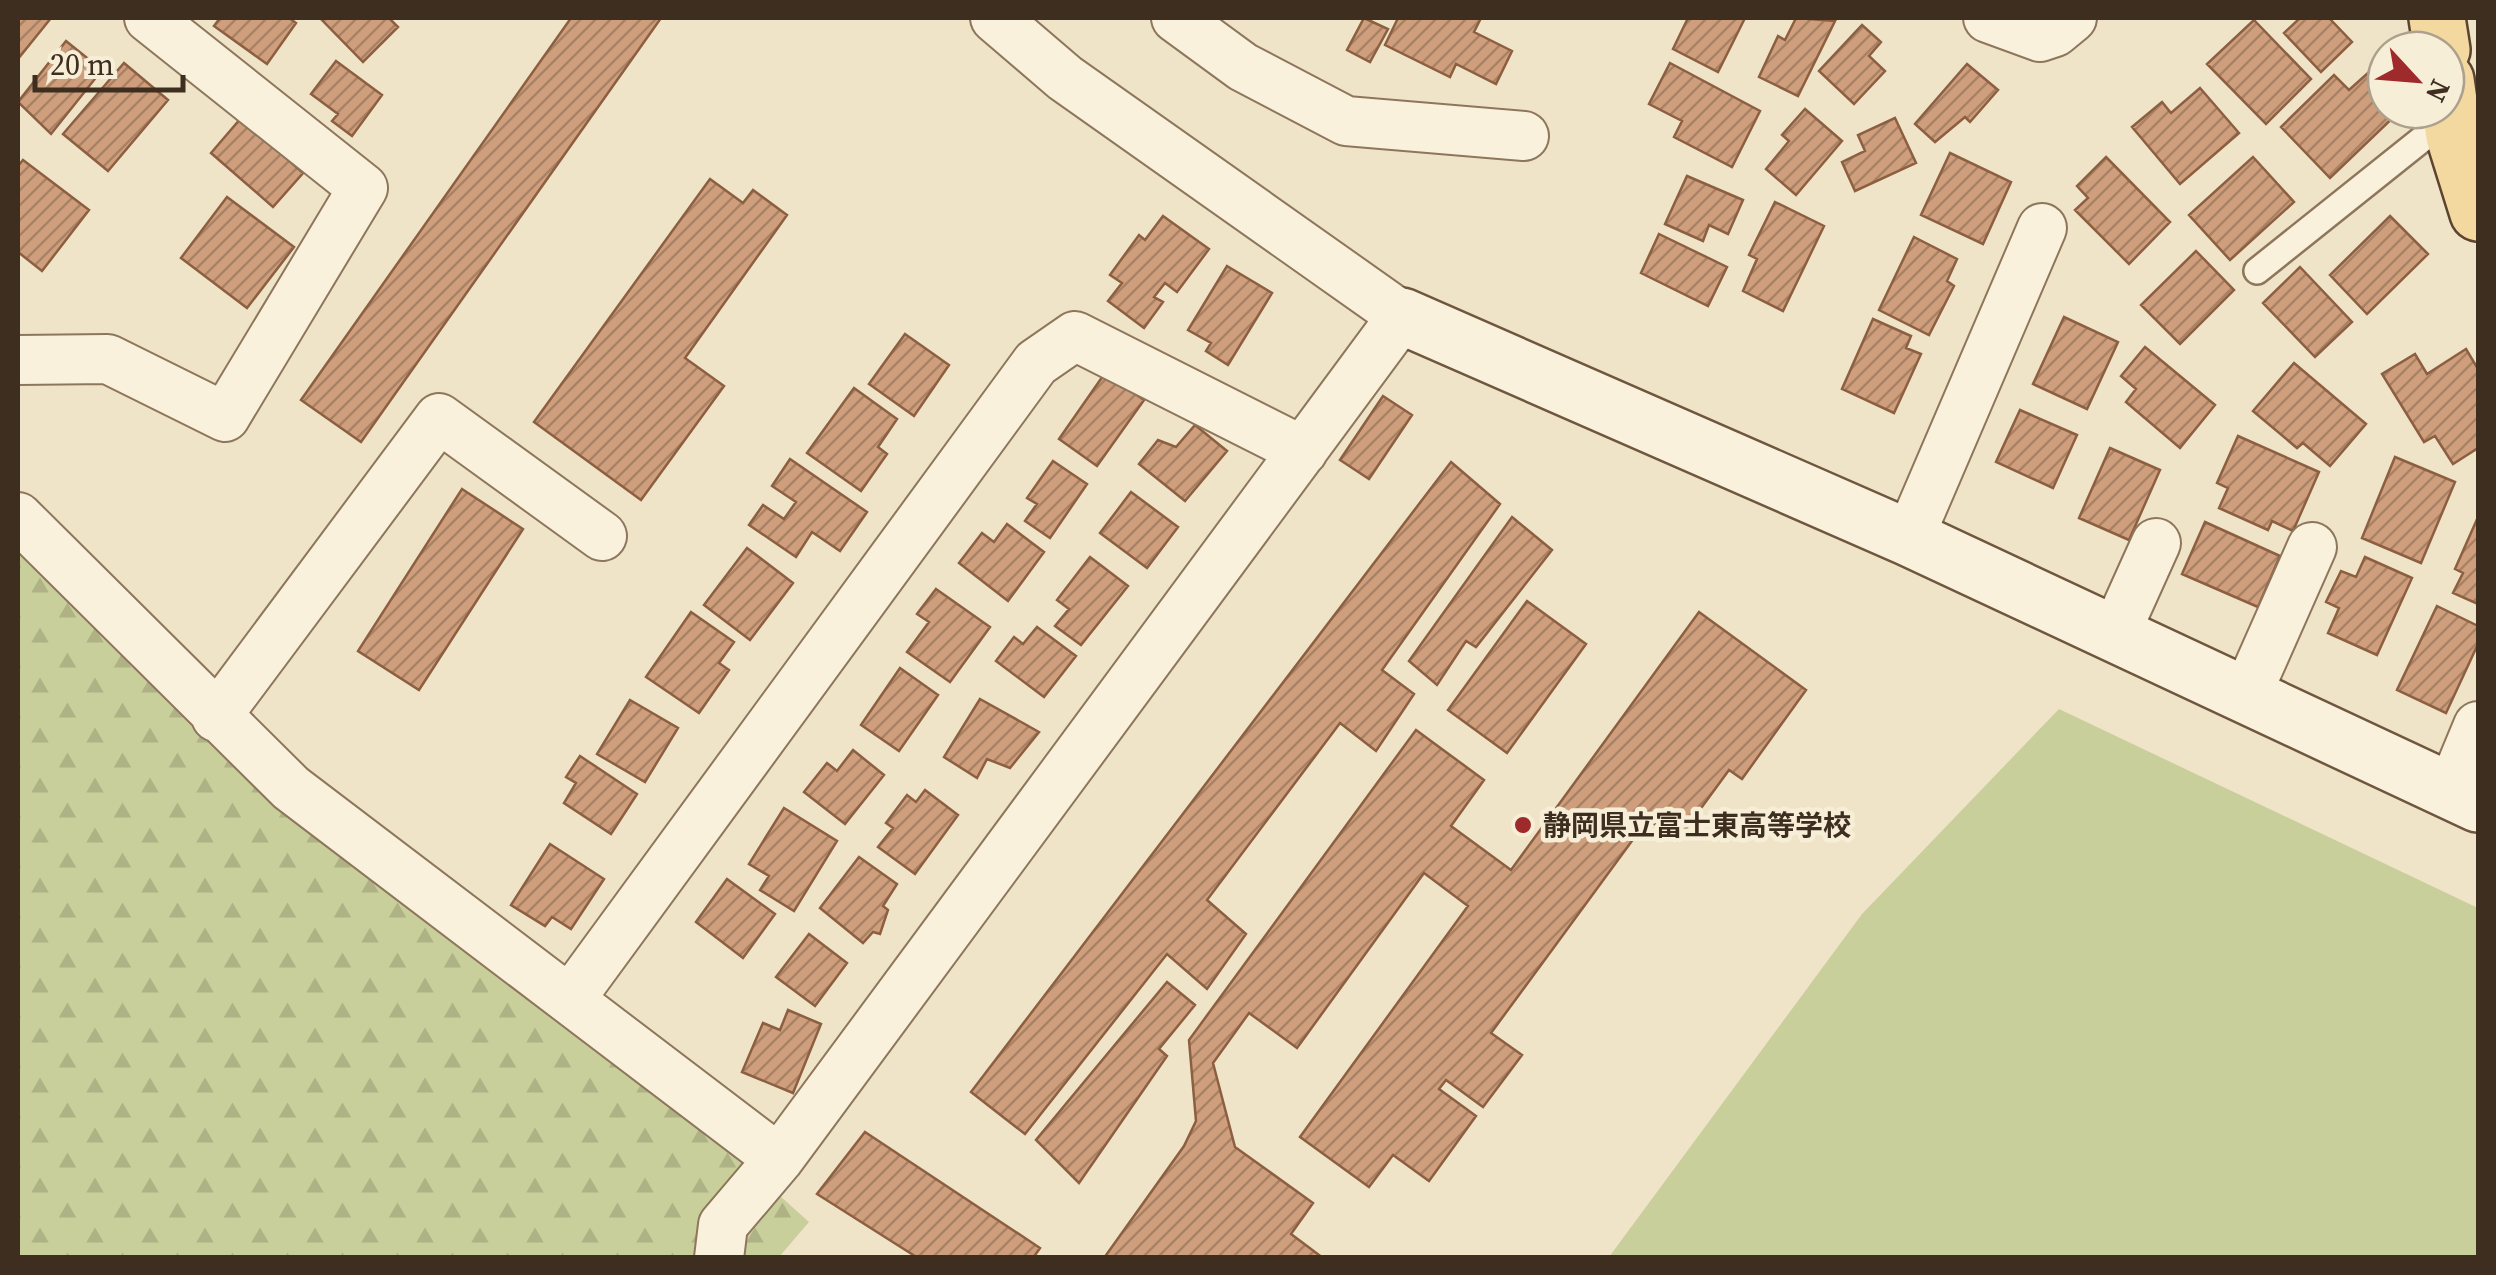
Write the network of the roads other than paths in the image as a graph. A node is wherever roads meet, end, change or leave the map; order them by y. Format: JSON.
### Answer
{"nodes":[{"id":1,"x":148,"y":18,"type":"edge"},
{"id":2,"x":995,"y":18,"type":"edge"},
{"id":3,"x":1176,"y":18,"type":"edge"},
{"id":4,"x":1988,"y":18,"type":"edge"},
{"id":5,"x":2072,"y":18,"type":"edge"},
{"id":6,"x":2413,"y":130,"type":"edge"},
{"id":7,"x":2457,"y":130,"type":"edge"},
{"id":8,"x":1524,"y":136,"type":"dead end"},
{"id":9,"x":2478,"y":213,"type":"edge"},
{"id":10,"x":2042,"y":228,"type":"dead end"},
{"id":11,"x":2257,"y":271,"type":"dead end"},
{"id":12,"x":1402,"y":316,"type":"junction"},
{"id":13,"x":18,"y":360,"type":"edge"},
{"id":14,"x":1303,"y":451,"type":"junction"},
{"id":15,"x":18,"y":517,"type":"edge"},
{"id":16,"x":602,"y":536,"type":"dead end"},
{"id":17,"x":1909,"y":538,"type":"junction"},
{"id":18,"x":2156,"y":543,"type":"dead end"},
{"id":19,"x":2312,"y":547,"type":"dead end"},
{"id":20,"x":2115,"y":634,"type":"junction"},
{"id":21,"x":2246,"y":696,"type":"junction"},
{"id":22,"x":216,"y":718,"type":"junction"},
{"id":23,"x":2478,"y":726,"type":"edge"},
{"id":24,"x":2465,"y":798,"type":"edge"},
{"id":25,"x":571,"y":998,"type":"junction"},
{"id":26,"x":779,"y":1159,"type":"junction"},
{"id":27,"x":719,"y":1258,"type":"edge"}],
"edges":[{"from":1,"to":13,"type":"street"},
{"from":2,"to":12,"type":"street"},
{"from":3,"to":8,"type":"street"},
{"from":4,"to":5,"type":"street"},
{"from":6,"to":11,"type":"lane"},
{"from":7,"to":9,"type":"main road"},
{"from":10,"to":17,"type":"street"},
{"from":12,"to":14,"type":"street"},
{"from":12,"to":17,"type":"street"},
{"from":14,"to":25,"type":"street"},
{"from":14,"to":26,"type":"street"},
{"from":15,"to":22,"type":"street"},
{"from":16,"to":22,"type":"street"},
{"from":17,"to":20,"type":"street"},
{"from":18,"to":20,"type":"street"},
{"from":19,"to":21,"type":"street"},
{"from":20,"to":21,"type":"street"},
{"from":21,"to":24,"type":"street"},
{"from":22,"to":25,"type":"street"},
{"from":23,"to":24,"type":"street"},
{"from":25,"to":26,"type":"street"},
{"from":26,"to":27,"type":"street"}]}
